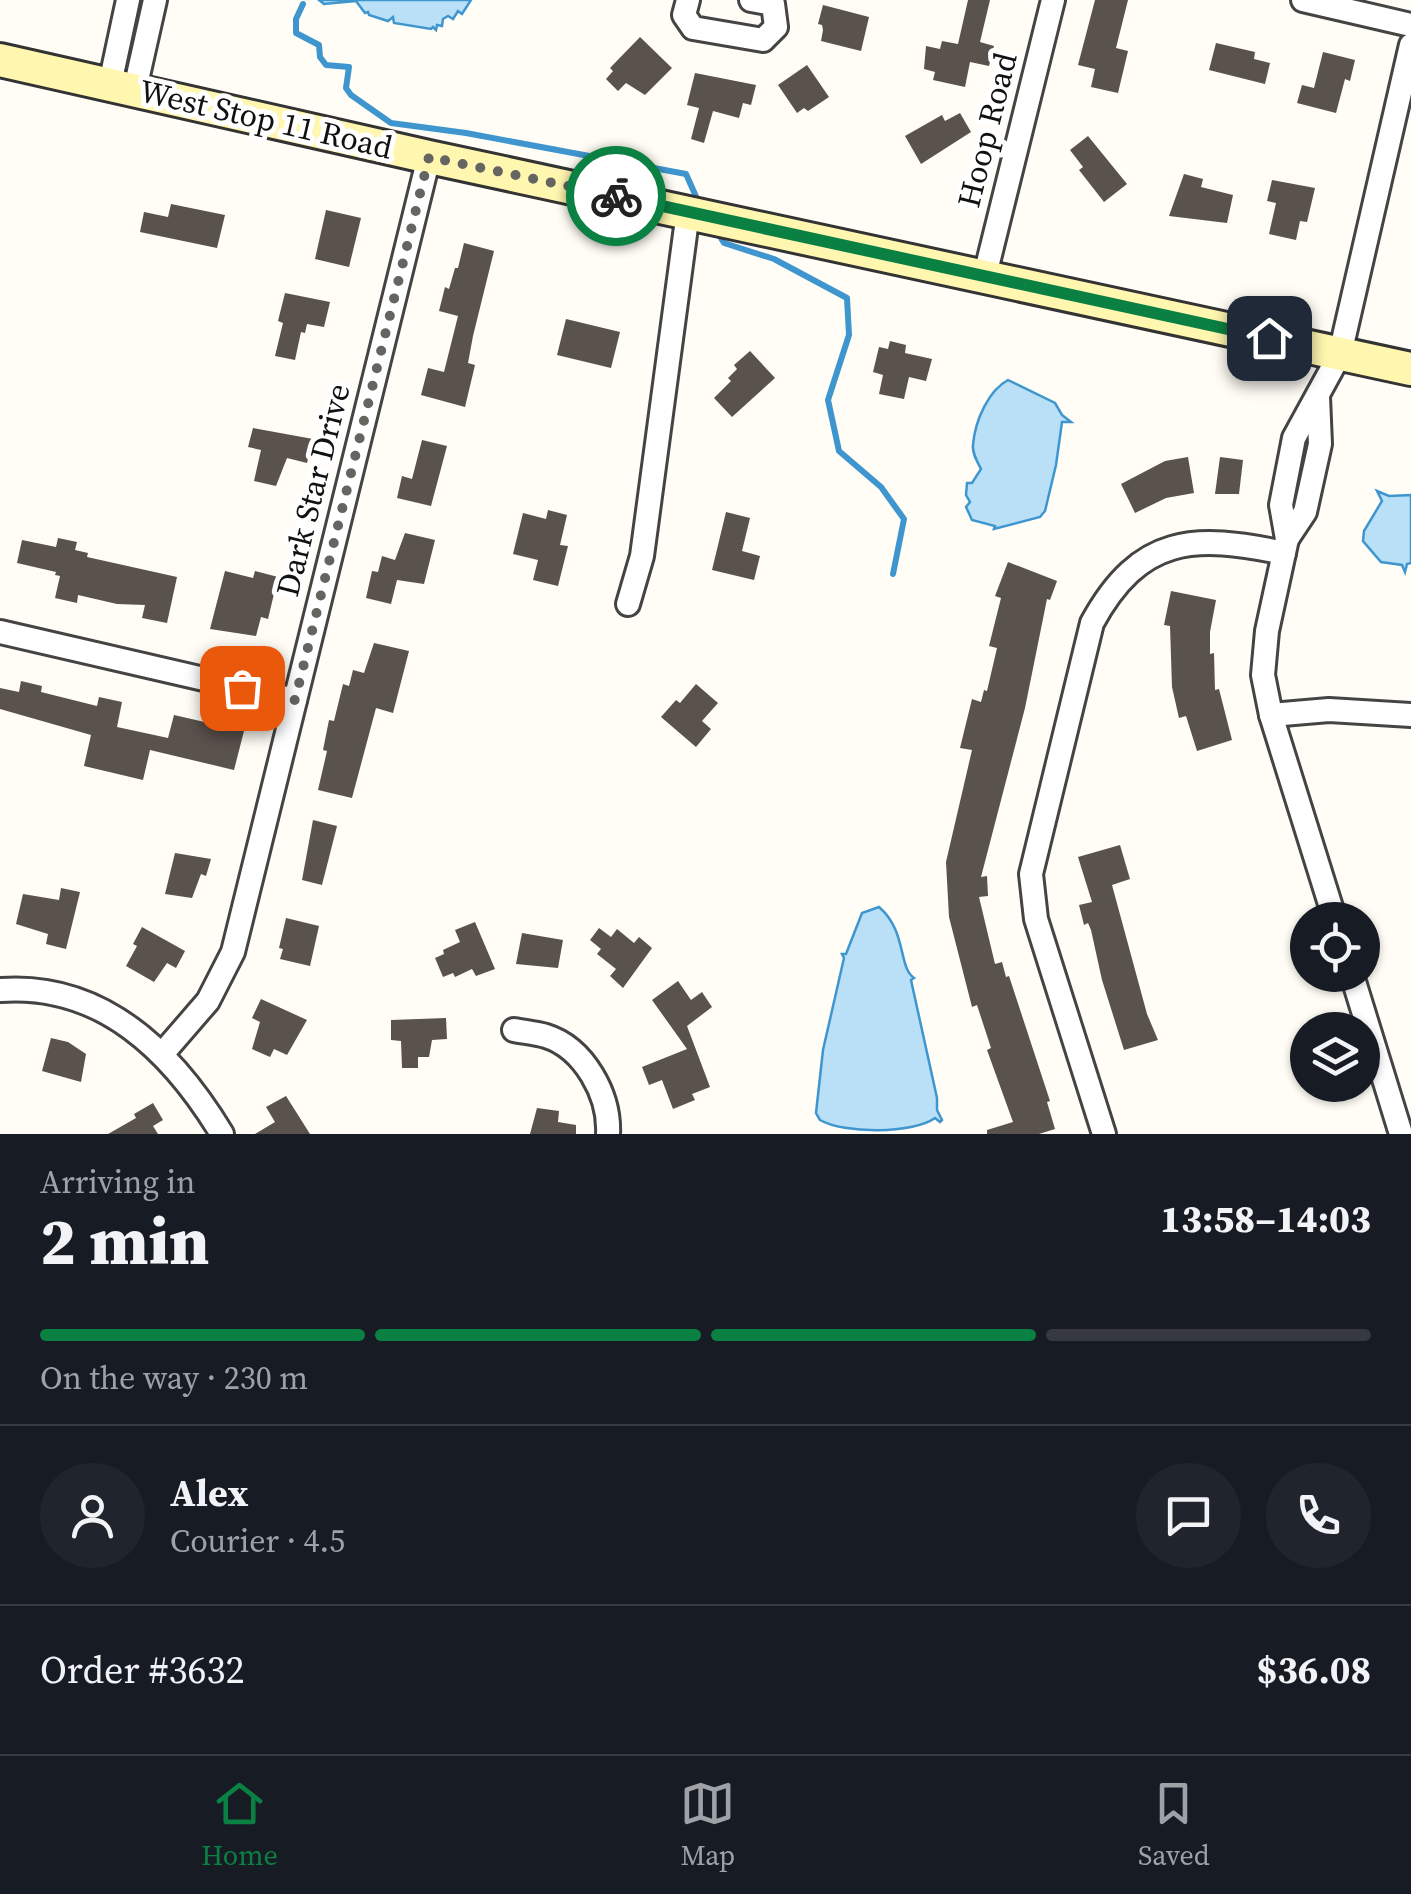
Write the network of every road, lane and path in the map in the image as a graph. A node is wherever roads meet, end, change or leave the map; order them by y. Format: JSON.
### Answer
{"nodes":[{"id":1,"x":128,"y":0,"type":"edge"},
{"id":2,"x":155,"y":0,"type":"edge"},
{"id":3,"x":688,"y":0,"type":"edge"},
{"id":4,"x":1053,"y":0,"type":"edge"},
{"id":5,"x":1303,"y":0,"type":"edge"},
{"id":6,"x":766,"y":1,"type":"edge"},
{"id":7,"x":1411,"y":25,"type":"edge"},
{"id":8,"x":1411,"y":45,"type":"edge"},
{"id":9,"x":0,"y":60,"type":"edge"},
{"id":10,"x":122,"y":86,"type":"junction"},
{"id":11,"x":429,"y":157,"type":"junction"},
{"id":12,"x":688,"y":212,"type":"junction"},
{"id":13,"x":985,"y":275,"type":"junction"},
{"id":14,"x":1340,"y":354,"type":"junction"},
{"id":15,"x":1411,"y":369,"type":"edge"},
{"id":16,"x":1285,"y":546,"type":"junction"},
{"id":17,"x":628,"y":604,"type":"dead end"},
{"id":18,"x":0,"y":632,"type":"edge"},
{"id":19,"x":295,"y":700,"type":"junction"},
{"id":20,"x":1411,"y":714,"type":"edge"},
{"id":21,"x":1271,"y":715,"type":"junction"},
{"id":22,"x":1329,"y":902,"type":"edge"},
{"id":23,"x":0,"y":990,"type":"edge"},
{"id":24,"x":1357,"y":992,"type":"edge"},
{"id":25,"x":514,"y":1030,"type":"dead end"},
{"id":26,"x":164,"y":1053,"type":"junction"},
{"id":27,"x":222,"y":1134,"type":"edge"},
{"id":28,"x":608,"y":1134,"type":"edge"},
{"id":29,"x":1104,"y":1134,"type":"edge"},
{"id":30,"x":1402,"y":1134,"type":"edge"}],
"edges":[{"from":1,"to":10,"type":"street"},
{"from":2,"to":10,"type":"street"},
{"from":3,"to":6,"type":"street"},
{"from":4,"to":13,"type":"street","name":"Hoop Road"},
{"from":5,"to":7,"type":"street"},
{"from":8,"to":14,"type":"street"},
{"from":9,"to":10,"type":"main road","name":"West Stop 11 Road"},
{"from":10,"to":11,"type":"main road","name":"West Stop 11 Road"},
{"from":11,"to":12,"type":"main road","name":"West Stop 11 Road"},
{"from":11,"to":19,"type":"street","name":"Dark Star Drive"},
{"from":12,"to":13,"type":"main road","name":"West Stop 11 Road"},
{"from":12,"to":17,"type":"street"},
{"from":13,"to":14,"type":"main road","name":"West Stop 11 Road"},
{"from":14,"to":15,"type":"main road","name":"West Stop 11 Road"},
{"from":14,"to":16,"type":"street"},
{"from":16,"to":21,"type":"street"},
{"from":16,"to":29,"type":"street"},
{"from":18,"to":19,"type":"street"},
{"from":19,"to":26,"type":"street","name":"Dark Star Drive"},
{"from":20,"to":21,"type":"street"},
{"from":21,"to":22,"type":"street"},
{"from":23,"to":26,"type":"street"},
{"from":24,"to":30,"type":"street"},
{"from":25,"to":28,"type":"street"},
{"from":26,"to":27,"type":"street"}]}
